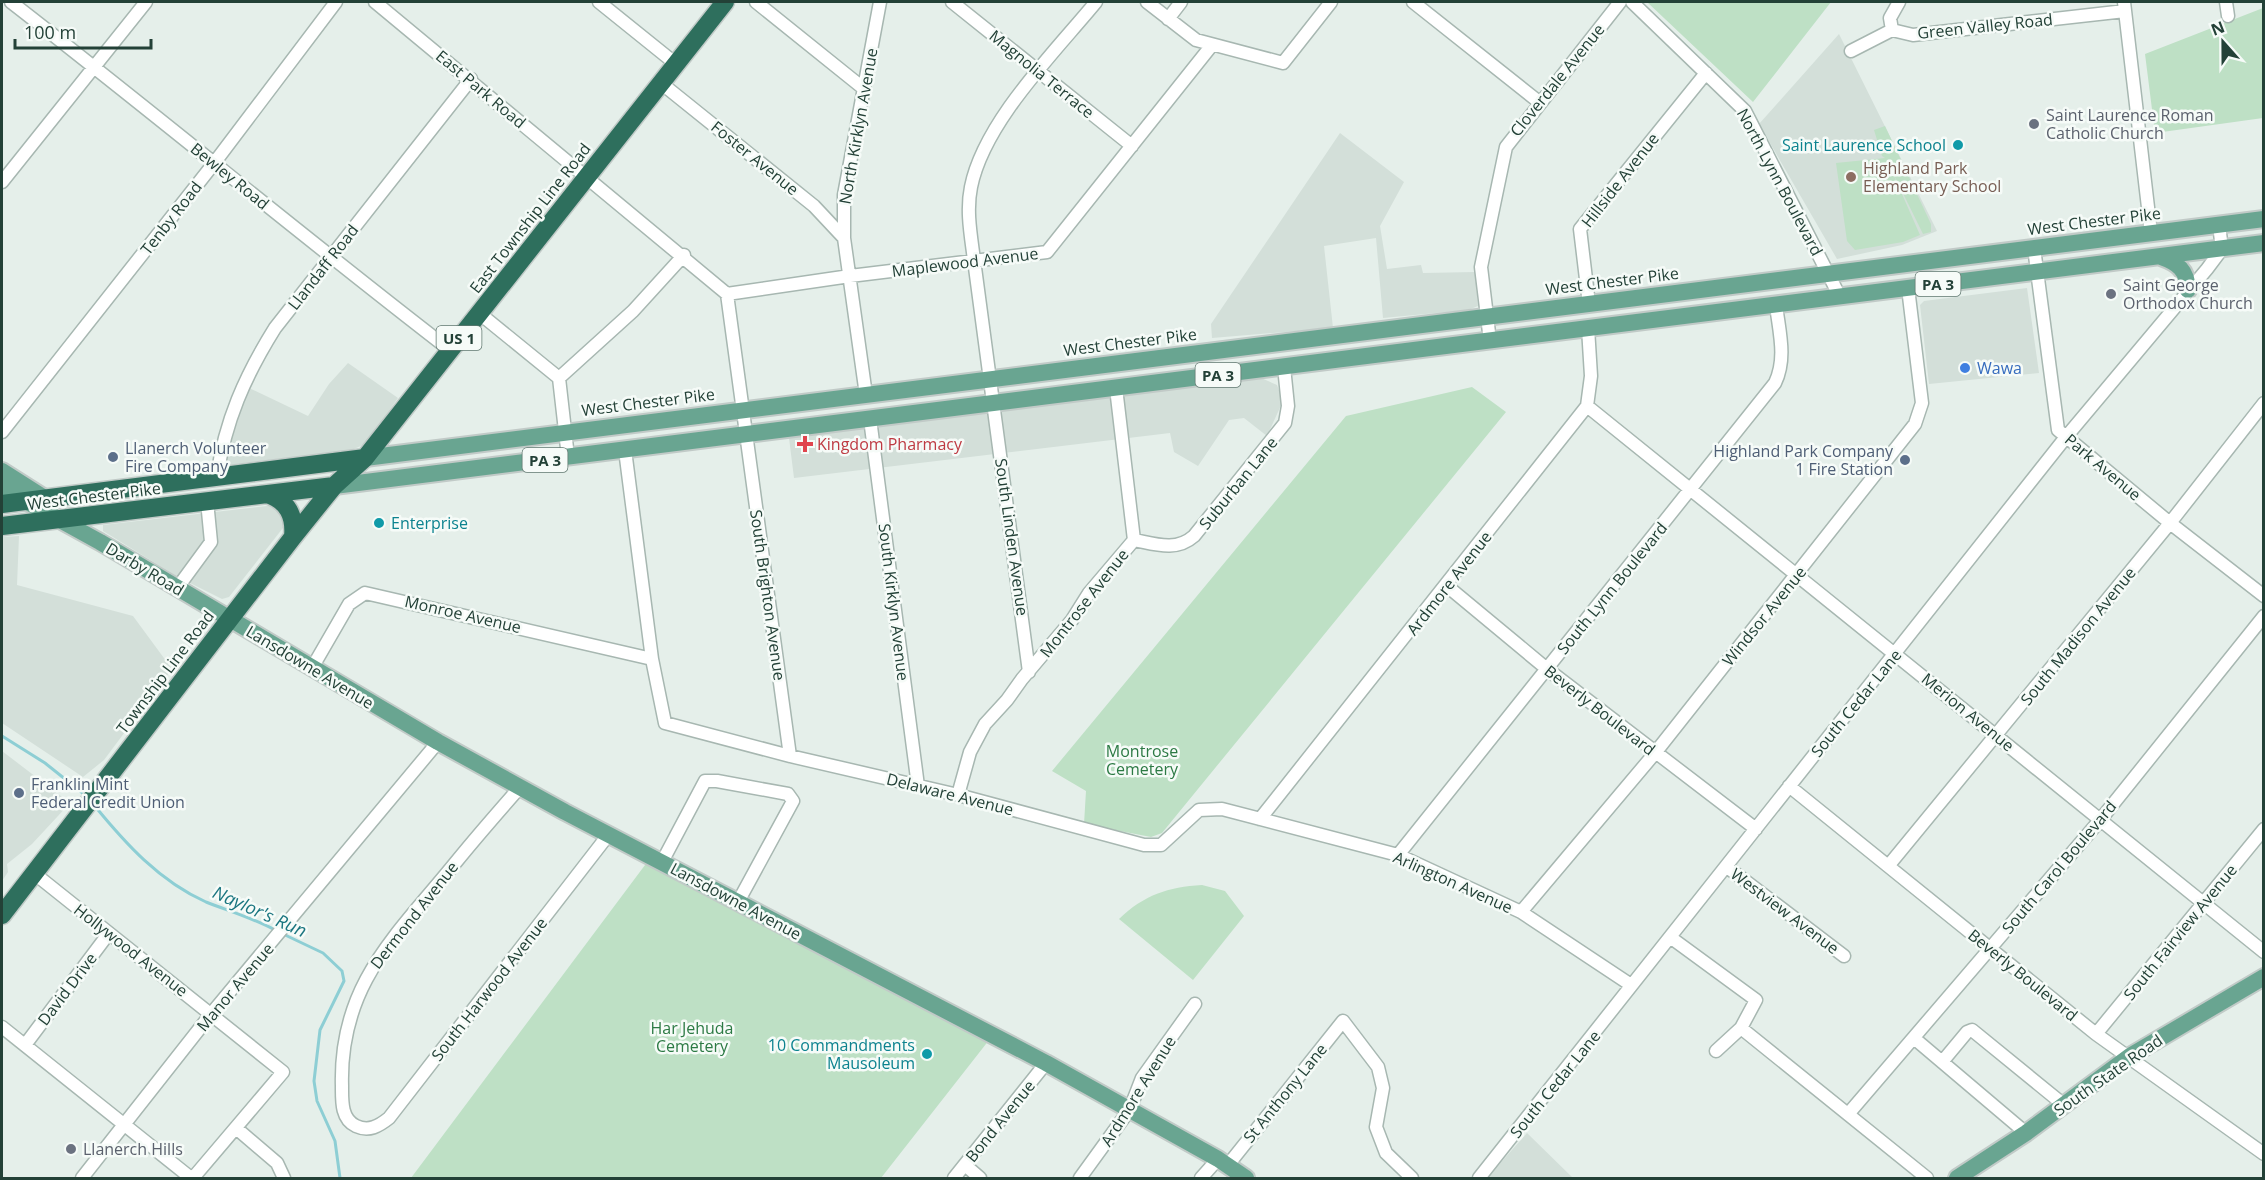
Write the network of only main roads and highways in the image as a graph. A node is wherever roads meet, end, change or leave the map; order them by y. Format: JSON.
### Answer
{"nodes":[{"id":1,"x":725,"y":2,"type":"edge"},
{"id":2,"x":2264,"y":219,"type":"edge"},
{"id":3,"x":2151,"y":233,"type":"junction"},
{"id":4,"x":2264,"y":243,"type":"edge"},
{"id":5,"x":2160,"y":256,"type":"junction"},
{"id":6,"x":2142,"y":258,"type":"junction"},
{"id":7,"x":2188,"y":290,"type":"road end"},
{"id":8,"x":365,"y":458,"type":"junction"},
{"id":9,"x":2,"y":475,"type":"edge"},
{"id":10,"x":334,"y":486,"type":"junction"},
{"id":11,"x":267,"y":494,"type":"junction"},
{"id":12,"x":46,"y":498,"type":"junction"},
{"id":13,"x":24,"y":501,"type":"junction"},
{"id":14,"x":2,"y":504,"type":"edge"},
{"id":15,"x":61,"y":519,"type":"junction"},
{"id":16,"x":2,"y":526,"type":"edge"},
{"id":17,"x":293,"y":537,"type":"junction"},
{"id":18,"x":229,"y":619,"type":"junction"},
{"id":19,"x":2,"y":915,"type":"edge"},
{"id":20,"x":2264,"y":977,"type":"edge"},
{"id":21,"x":1246,"y":1179,"type":"edge"},
{"id":22,"x":1957,"y":1179,"type":"edge"}],
"edges":[{"from":1,"to":8,"type":"highway","name":"East Township Line Road","number":"US 1"},
{"from":2,"to":3,"type":"main road","name":"West Chester Pike","number":"PA 3"},
{"from":3,"to":6,"type":"main road"},
{"from":3,"to":8,"type":"main road","name":"West Chester Pike","number":"PA 3"},
{"from":4,"to":5,"type":"main road","name":"West Chester Pike","number":"PA 3"},
{"from":5,"to":6,"type":"main road","name":"West Chester Pike","number":"PA 3"},
{"from":5,"to":7,"type":"main road"},
{"from":6,"to":10,"type":"main road","name":"West Chester Pike","number":"PA 3"},
{"from":8,"to":10,"type":"highway","name":"Township Line Road","number":"US 1"},
{"from":8,"to":12,"type":"highway","name":"West Chester Pike","number":"PA 3"},
{"from":9,"to":12,"type":"main road","name":"Darby Road"},
{"from":9,"to":13,"type":"main road","name":"Darby Road"},
{"from":10,"to":11,"type":"highway","name":"West Chester Pike","number":"PA 3"},
{"from":10,"to":17,"type":"highway","name":"Township Line Road","number":"US 1"},
{"from":11,"to":15,"type":"highway","name":"West Chester Pike","number":"PA 3"},
{"from":11,"to":17,"type":"highway"},
{"from":12,"to":13,"type":"highway","name":"West Chester Pike","number":"PA 3"},
{"from":12,"to":15,"type":"main road","name":"Darby Road"},
{"from":13,"to":14,"type":"highway","name":"West Chester Pike","number":"PA 3"},
{"from":13,"to":15,"type":"main road","name":"Darby Road"},
{"from":15,"to":16,"type":"highway","name":"West Chester Pike","number":"PA 3"},
{"from":15,"to":18,"type":"main road","name":"Darby Road"},
{"from":17,"to":18,"type":"highway","name":"Township Line Road","number":"US 1"},
{"from":18,"to":19,"type":"highway","name":"Township Line Road","number":"US 1"},
{"from":18,"to":21,"type":"main road","name":"Lansdowne Avenue"},
{"from":20,"to":22,"type":"main road","name":"South State Road"}]}
